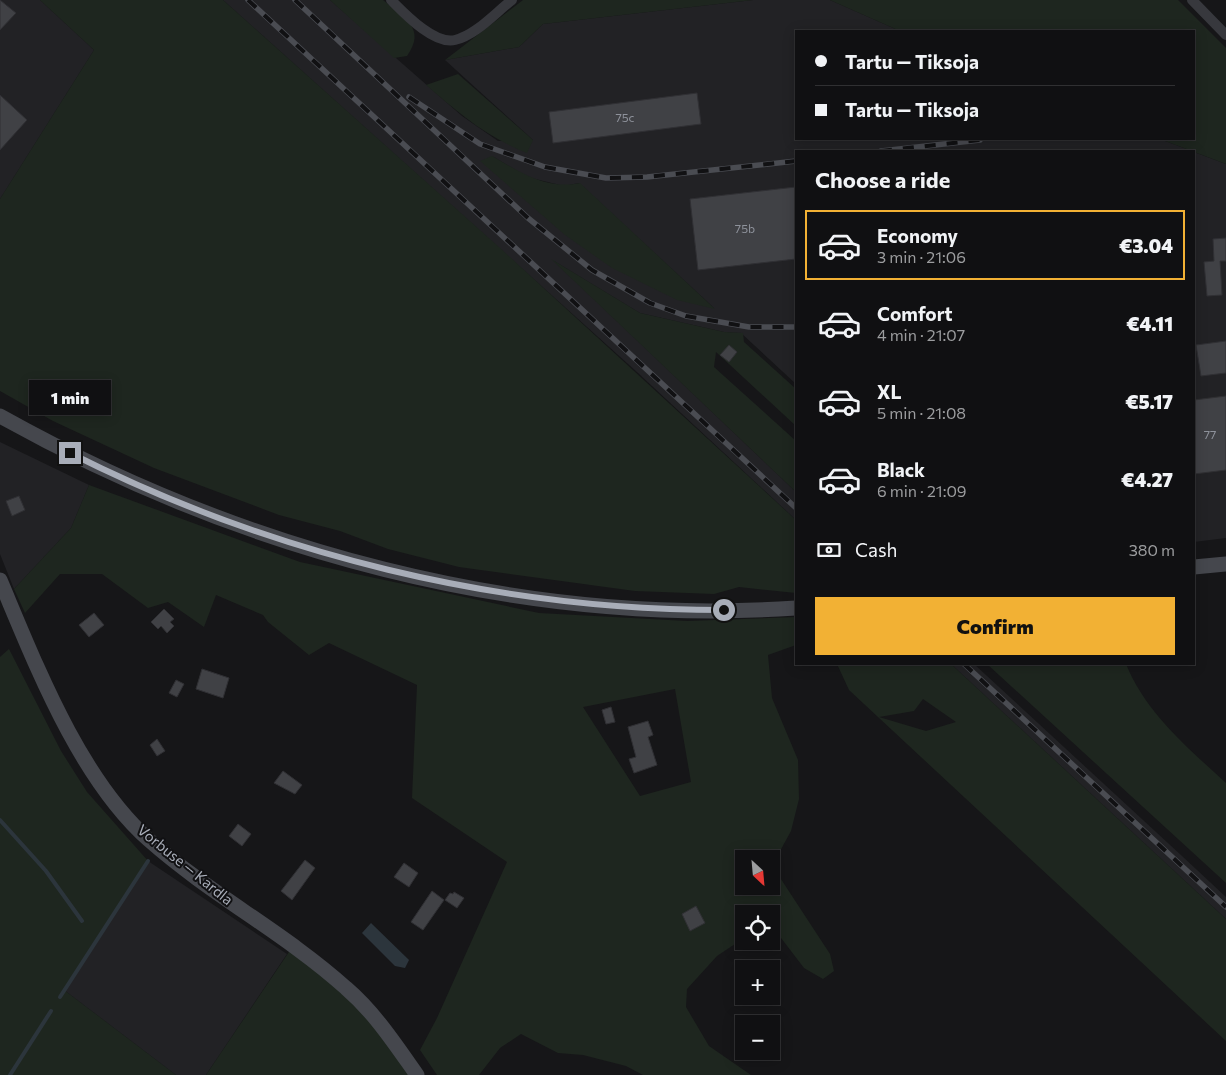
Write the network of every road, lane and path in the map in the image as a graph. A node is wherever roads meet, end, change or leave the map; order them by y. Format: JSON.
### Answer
{"nodes":[{"id":1,"x":390,"y":0,"type":"edge"},
{"id":2,"x":512,"y":0,"type":"edge"},
{"id":3,"x":1192,"y":0,"type":"edge"},
{"id":4,"x":1226,"y":35,"type":"edge"},
{"id":5,"x":0,"y":416,"type":"edge"},
{"id":6,"x":1226,"y":564,"type":"edge"},
{"id":7,"x":1195,"y":567,"type":"edge"},
{"id":8,"x":0,"y":580,"type":"edge"},
{"id":9,"x":795,"y":608,"type":"edge"},
{"id":10,"x":417,"y":1075,"type":"edge"}],
"edges":[{"from":1,"to":2,"type":"street"},
{"from":3,"to":4,"type":"street"},
{"from":5,"to":9,"type":"main road"},
{"from":6,"to":7,"type":"main road"},
{"from":8,"to":10,"type":"main road","name":"Vorbuse — Kardla"}]}
